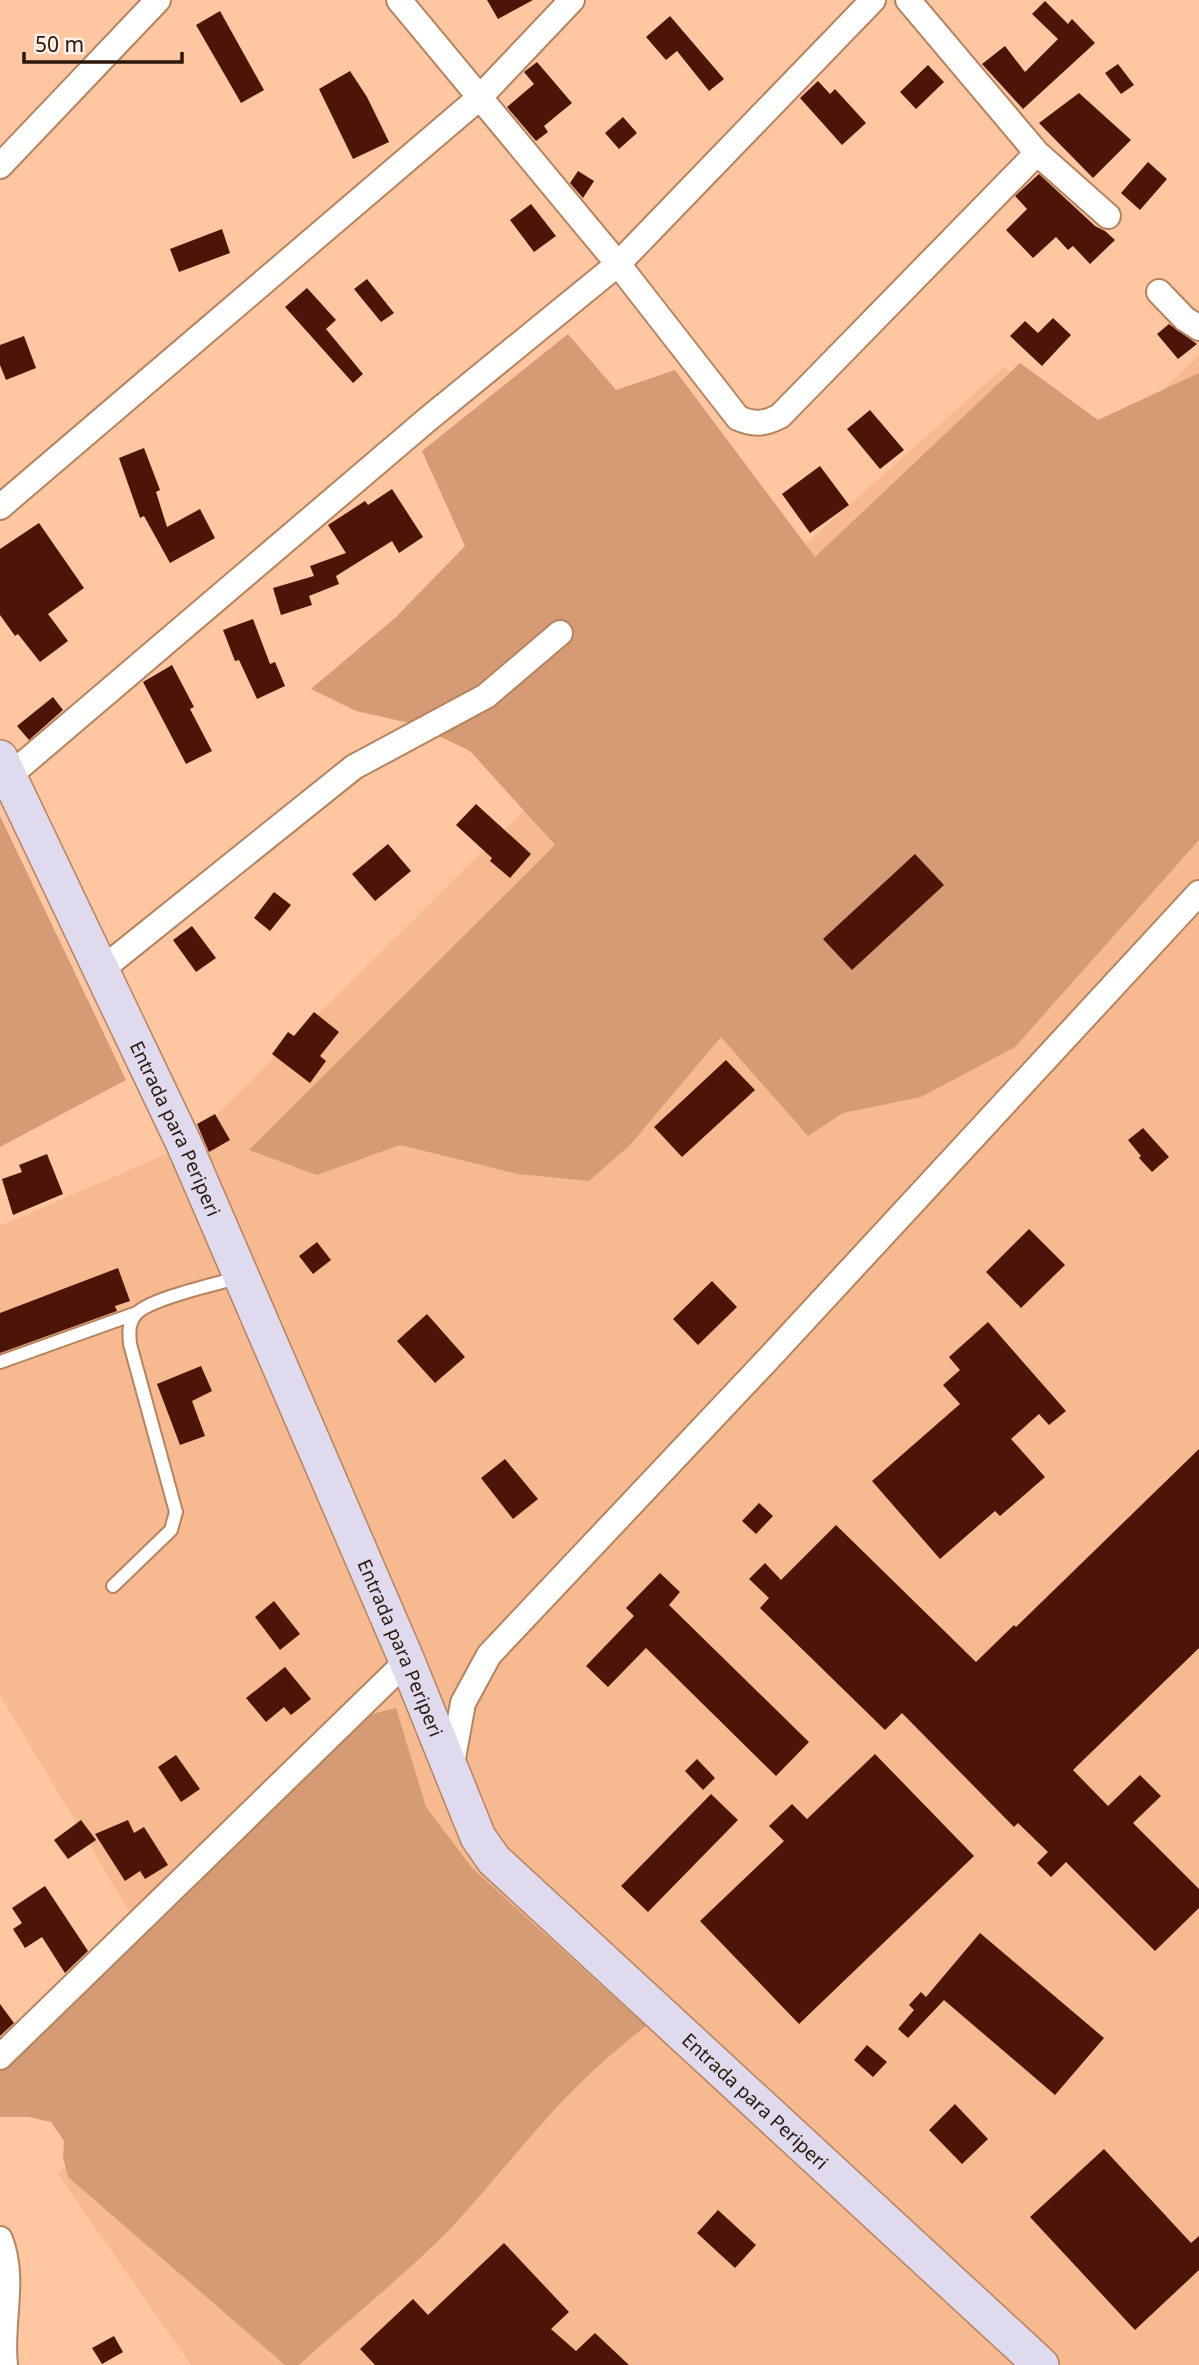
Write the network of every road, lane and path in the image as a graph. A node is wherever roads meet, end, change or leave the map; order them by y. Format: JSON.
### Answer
{"nodes":[{"id":1,"x":158,"y":0,"type":"edge"},
{"id":2,"x":399,"y":0,"type":"edge"},
{"id":3,"x":572,"y":0,"type":"edge"},
{"id":4,"x":873,"y":0,"type":"edge"},
{"id":5,"x":908,"y":0,"type":"edge"},
{"id":6,"x":479,"y":98,"type":"junction"},
{"id":7,"x":1037,"y":153,"type":"junction"},
{"id":8,"x":0,"y":166,"type":"edge"},
{"id":9,"x":1108,"y":216,"type":"dead end"},
{"id":10,"x":618,"y":264,"type":"junction"},
{"id":11,"x":1159,"y":292,"type":"dead end"},
{"id":12,"x":1199,"y":328,"type":"edge"},
{"id":13,"x":0,"y":507,"type":"edge"},
{"id":14,"x":560,"y":633,"type":"dead end"},
{"id":15,"x":4,"y":767,"type":"edge"},
{"id":16,"x":1199,"y":893,"type":"edge"},
{"id":17,"x":101,"y":970,"type":"junction"},
{"id":18,"x":240,"y":1277,"type":"junction"},
{"id":19,"x":137,"y":1313,"type":"junction"},
{"id":20,"x":0,"y":1362,"type":"edge"},
{"id":21,"x":113,"y":1586,"type":"dead end"},
{"id":22,"x":407,"y":1661,"type":"junction"},
{"id":23,"x":450,"y":1773,"type":"junction"},
{"id":24,"x":0,"y":2057,"type":"edge"},
{"id":25,"x":0,"y":2239,"type":"edge"},
{"id":26,"x":5,"y":2365,"type":"edge"},
{"id":27,"x":1041,"y":2365,"type":"edge"}],
"edges":[{"from":1,"to":8,"type":"street"},
{"from":2,"to":6,"type":"street"},
{"from":3,"to":6,"type":"street"},
{"from":4,"to":10,"type":"street"},
{"from":5,"to":7,"type":"street"},
{"from":6,"to":10,"type":"street"},
{"from":6,"to":13,"type":"street"},
{"from":7,"to":9,"type":"street"},
{"from":7,"to":10,"type":"street"},
{"from":10,"to":15,"type":"street"},
{"from":11,"to":12,"type":"street"},
{"from":14,"to":17,"type":"street"},
{"from":15,"to":17,"type":"main road","name":"Entrada para Periperi"},
{"from":16,"to":23,"type":"street"},
{"from":17,"to":18,"type":"main road","name":"Entrada para Periperi"},
{"from":18,"to":19,"type":"lane"},
{"from":18,"to":22,"type":"main road","name":"Entrada para Periperi"},
{"from":19,"to":20,"type":"lane"},
{"from":19,"to":21,"type":"lane"},
{"from":22,"to":23,"type":"main road","name":"Entrada para Periperi"},
{"from":22,"to":24,"type":"street"},
{"from":23,"to":27,"type":"main road","name":"Entrada para Periperi"},
{"from":25,"to":26,"type":"street"}]}
